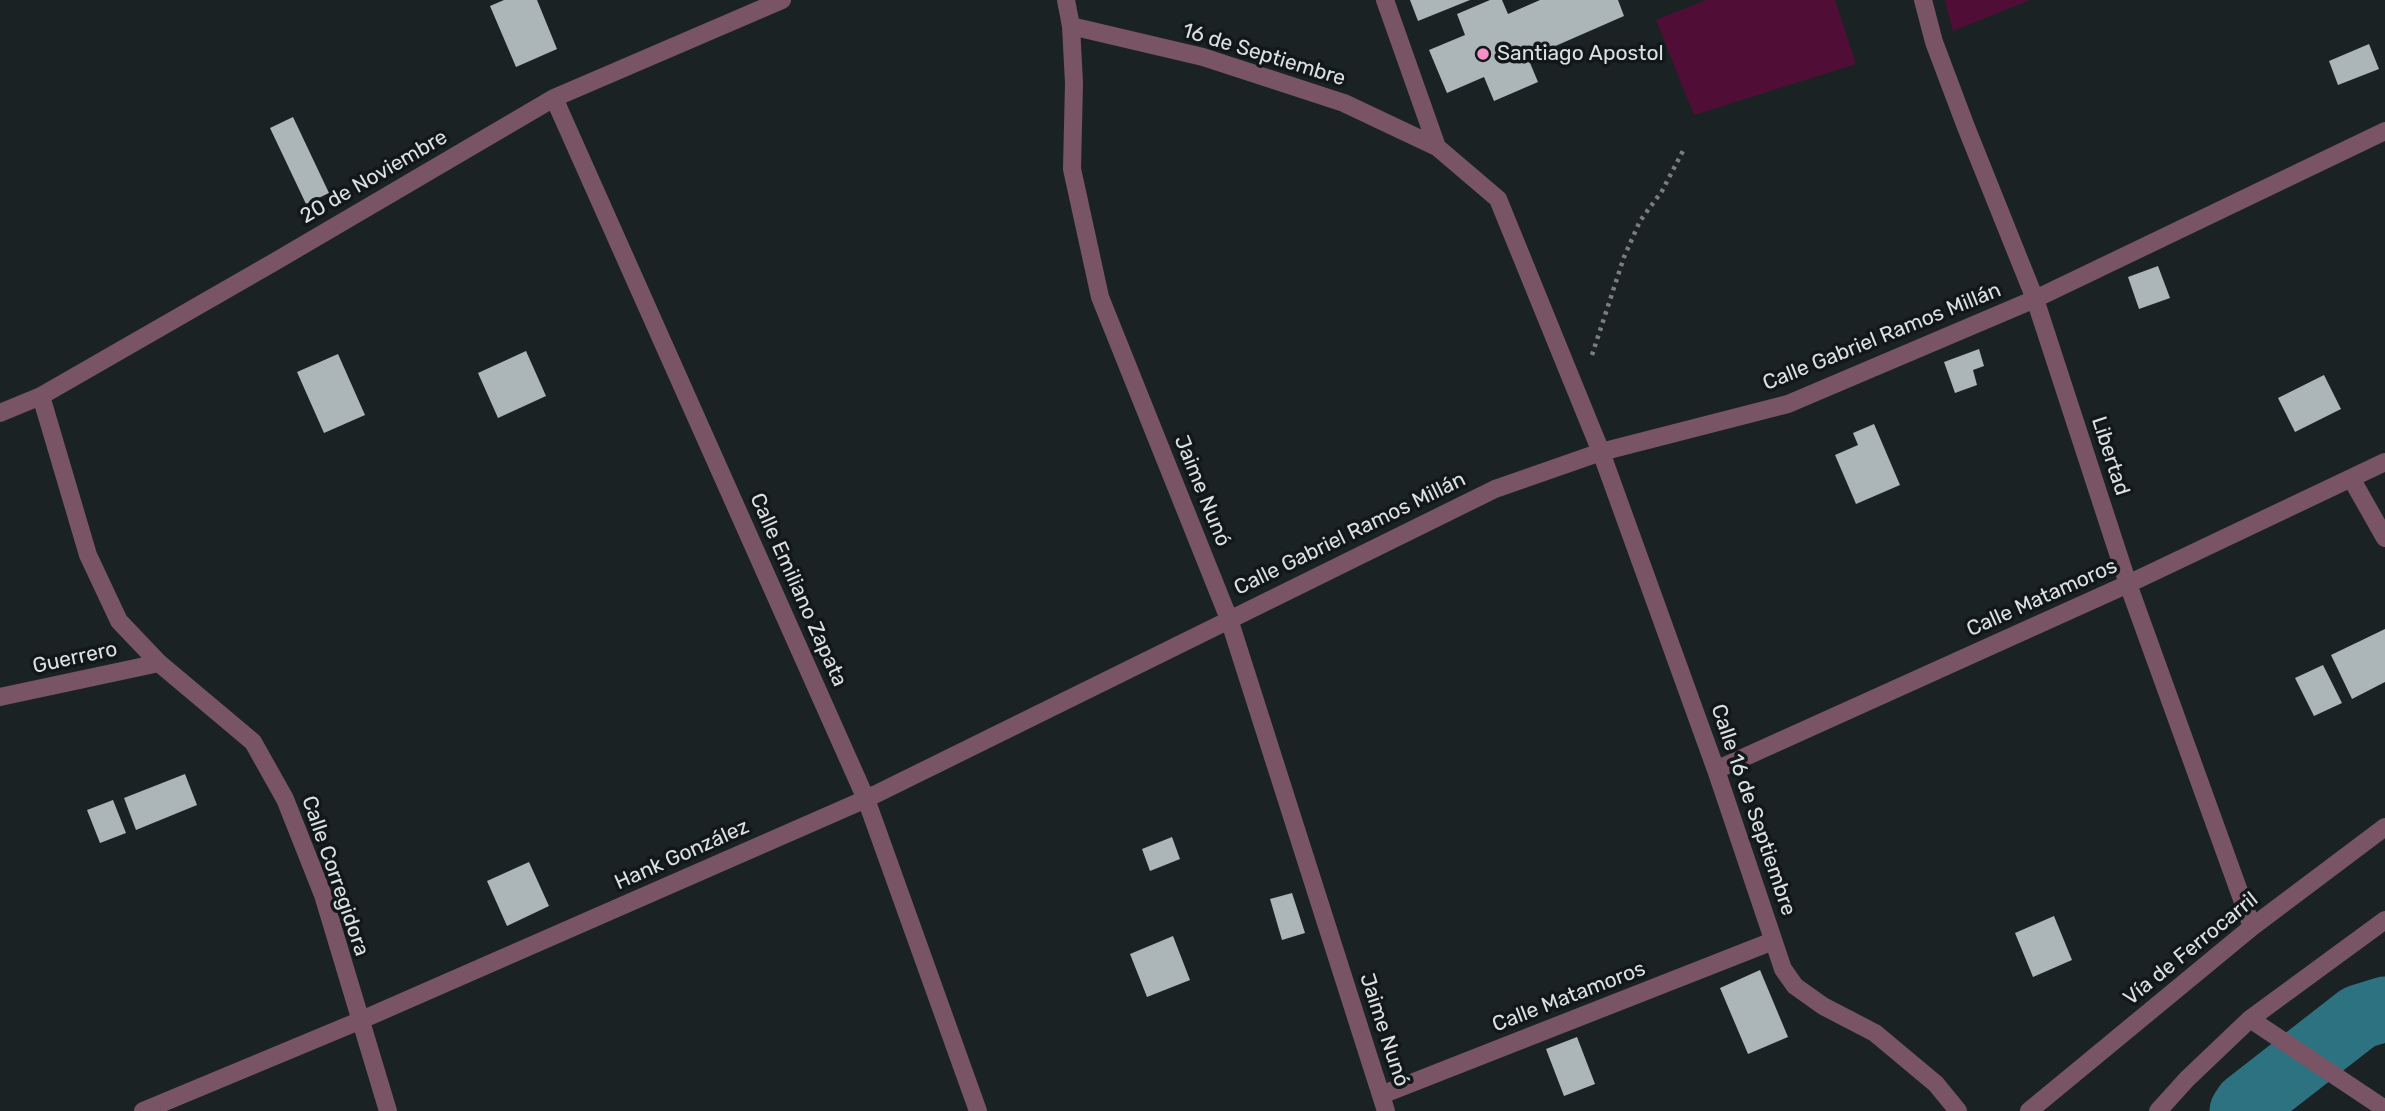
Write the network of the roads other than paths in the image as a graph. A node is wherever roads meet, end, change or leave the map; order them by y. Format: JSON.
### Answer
{"nodes":[{"id":1,"x":782,"y":0,"type":"edge"},
{"id":2,"x":1066,"y":0,"type":"edge"},
{"id":3,"x":1385,"y":0,"type":"edge"},
{"id":4,"x":1923,"y":0,"type":"edge"},
{"id":5,"x":1071,"y":26,"type":"junction"},
{"id":6,"x":554,"y":98,"type":"junction"},
{"id":7,"x":2385,"y":131,"type":"edge"},
{"id":8,"x":1437,"y":147,"type":"junction"},
{"id":9,"x":2035,"y":299,"type":"junction"},
{"id":10,"x":41,"y":396,"type":"junction"},
{"id":11,"x":0,"y":413,"type":"edge"},
{"id":12,"x":1601,"y":452,"type":"junction"},
{"id":13,"x":2385,"y":462,"type":"edge"},
{"id":14,"x":2351,"y":478,"type":"junction"},
{"id":15,"x":2385,"y":538,"type":"edge"},
{"id":16,"x":2128,"y":584,"type":"junction"},
{"id":17,"x":1229,"y":619,"type":"junction"},
{"id":18,"x":159,"y":663,"type":"junction"},
{"id":19,"x":0,"y":697,"type":"edge"},
{"id":20,"x":1716,"y":770,"type":"junction"},
{"id":21,"x":866,"y":799,"type":"junction"},
{"id":22,"x":2385,"y":827,"type":"edge"},
{"id":23,"x":2385,"y":920,"type":"edge"},
{"id":24,"x":2252,"y":927,"type":"junction"},
{"id":25,"x":1773,"y":941,"type":"junction"},
{"id":26,"x":2250,"y":1019,"type":"junction"},
{"id":27,"x":359,"y":1021,"type":"junction"},
{"id":28,"x":1383,"y":1103,"type":"edge"},
{"id":29,"x":2385,"y":1109,"type":"edge"},
{"id":30,"x":143,"y":1111,"type":"edge"},
{"id":31,"x":388,"y":1111,"type":"edge"},
{"id":32,"x":978,"y":1111,"type":"edge"},
{"id":33,"x":1958,"y":1111,"type":"edge"},
{"id":34,"x":2029,"y":1111,"type":"edge"},
{"id":35,"x":2158,"y":1111,"type":"edge"}],
"edges":[{"from":1,"to":6,"type":"street","name":"20 de Noviembre"},
{"from":2,"to":5,"type":"street","name":"Jaime Nunó"},
{"from":3,"to":8,"type":"street"},
{"from":4,"to":9,"type":"street","name":"Libertad"},
{"from":5,"to":8,"type":"street","name":"16 de Septiembre"},
{"from":5,"to":17,"type":"street","name":"Jaime Nunó"},
{"from":6,"to":10,"type":"street","name":"20 de Noviembre"},
{"from":6,"to":21,"type":"street","name":"Calle Emiliano Zapata"},
{"from":7,"to":9,"type":"street","name":"Calle Gabriel Ramos Millán"},
{"from":8,"to":12,"type":"street","name":"16 de Septiembre"},
{"from":9,"to":12,"type":"street","name":"Calle Gabriel Ramos Millán"},
{"from":9,"to":16,"type":"street","name":"Libertad"},
{"from":10,"to":11,"type":"street","name":"20 de Noviembre"},
{"from":10,"to":18,"type":"street","name":"Calle Corregidora"},
{"from":12,"to":17,"type":"street","name":"Calle Gabriel Ramos Millán"},
{"from":12,"to":20,"type":"street","name":"Calle 16 de Septiembre"},
{"from":13,"to":14,"type":"street","name":"Calle Matamoros"},
{"from":14,"to":15,"type":"street"},
{"from":14,"to":16,"type":"street","name":"Calle Matamoros"},
{"from":16,"to":20,"type":"street","name":"Calle Matamoros"},
{"from":16,"to":24,"type":"street","name":"Libertad"},
{"from":17,"to":21,"type":"street","name":"Hank González"},
{"from":17,"to":28,"type":"street","name":"Jaime Nunó"},
{"from":18,"to":19,"type":"street","name":"Guerrero"},
{"from":18,"to":27,"type":"street","name":"Calle Corregidora"},
{"from":20,"to":25,"type":"street","name":"Calle 16 de Septiembre"},
{"from":21,"to":27,"type":"street","name":"Hank González"},
{"from":21,"to":32,"type":"street","name":"Calle Emiliano Zapata"},
{"from":22,"to":24,"type":"street","name":"Vía de Ferrocarril"},
{"from":23,"to":26,"type":"street"},
{"from":24,"to":34,"type":"street","name":"Vía de Ferrocarril"},
{"from":25,"to":28,"type":"street","name":"Calle Matamoros"},
{"from":25,"to":33,"type":"street","name":"Calle 16 de Septiembre"},
{"from":26,"to":29,"type":"street"},
{"from":26,"to":35,"type":"street"},
{"from":27,"to":30,"type":"street","name":"Hank González"},
{"from":27,"to":31,"type":"street","name":"Calle Corregidora"}]}
